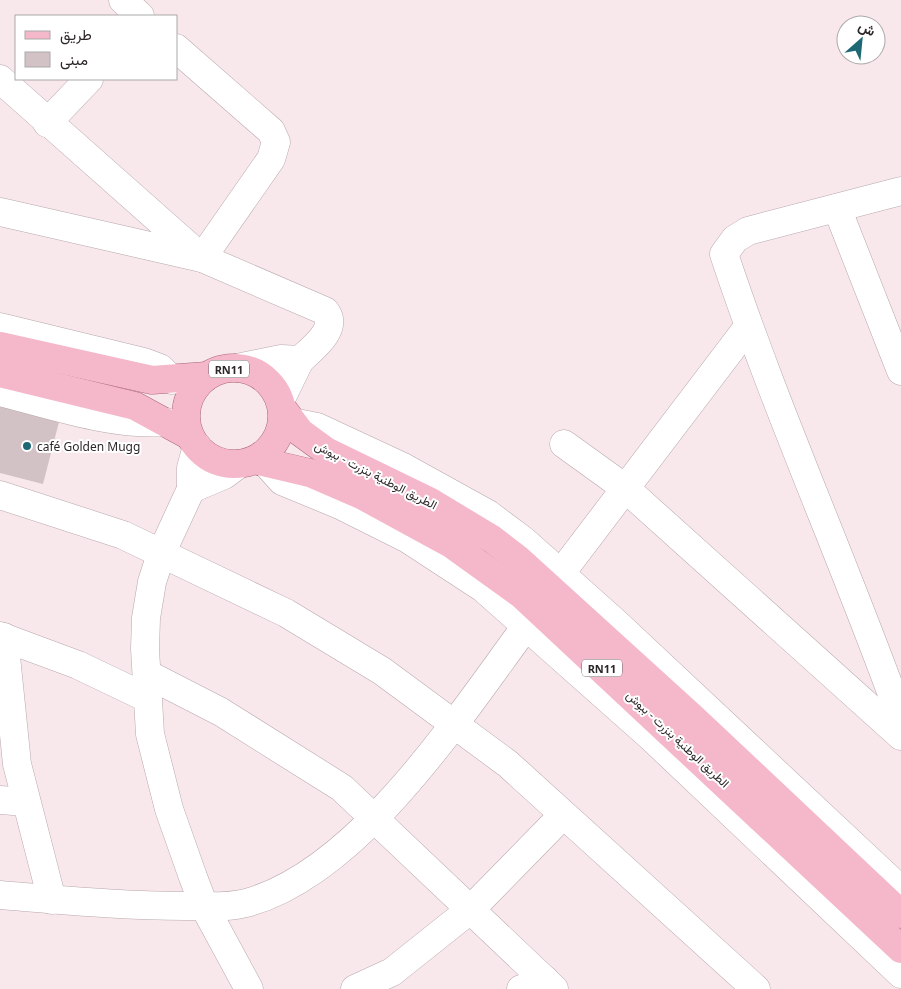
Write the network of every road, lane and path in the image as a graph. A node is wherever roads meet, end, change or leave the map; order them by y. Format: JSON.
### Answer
{"nodes":[{"id":1,"x":123,"y":0,"type":"edge"},
{"id":2,"x":139,"y":15,"type":"edge"},
{"id":3,"x":178,"y":50,"type":"edge"},
{"id":4,"x":0,"y":79,"type":"edge"},
{"id":5,"x":88,"y":80,"type":"edge"},
{"id":6,"x":47,"y":123,"type":"junction"},
{"id":7,"x":901,"y":191,"type":"edge"},
{"id":8,"x":837,"y":208,"type":"junction"},
{"id":9,"x":0,"y":212,"type":"edge"},
{"id":10,"x":202,"y":258,"type":"junction"},
{"id":11,"x":0,"y":327,"type":"edge"},
{"id":12,"x":748,"y":327,"type":"junction"},
{"id":13,"x":0,"y":346,"type":"edge"},
{"id":14,"x":300,"y":360,"type":"junction"},
{"id":15,"x":238,"y":368,"type":"junction"},
{"id":16,"x":901,"y":371,"type":"edge"},
{"id":17,"x":0,"y":373,"type":"edge"},
{"id":18,"x":207,"y":376,"type":"junction"},
{"id":19,"x":172,"y":380,"type":"junction"},
{"id":20,"x":0,"y":392,"type":"edge"},
{"id":21,"x":284,"y":410,"type":"junction"},
{"id":22,"x":166,"y":422,"type":"junction"},
{"id":23,"x":193,"y":441,"type":"junction"},
{"id":24,"x":564,"y":444,"type":"dead end"},
{"id":25,"x":253,"y":462,"type":"junction"},
{"id":26,"x":625,"y":488,"type":"junction"},
{"id":27,"x":191,"y":489,"type":"junction"},
{"id":28,"x":0,"y":495,"type":"edge"},
{"id":29,"x":161,"y":554,"type":"junction"},
{"id":30,"x":560,"y":573,"type":"junction"},
{"id":31,"x":526,"y":625,"type":"junction"},
{"id":32,"x":2,"y":637,"type":"edge"},
{"id":33,"x":147,"y":686,"type":"junction"},
{"id":34,"x":901,"y":719,"type":"edge"},
{"id":35,"x":453,"y":724,"type":"junction"},
{"id":36,"x":901,"y":736,"type":"edge"},
{"id":37,"x":9,"y":762,"type":"edge"},
{"id":38,"x":13,"y":801,"type":"edge"},
{"id":39,"x":563,"y":815,"type":"junction"},
{"id":40,"x":374,"y":818,"type":"junction"},
{"id":41,"x":901,"y":890,"type":"edge"},
{"id":42,"x":0,"y":895,"type":"edge"},
{"id":43,"x":52,"y":900,"type":"junction"},
{"id":44,"x":204,"y":906,"type":"junction"},
{"id":45,"x":471,"y":909,"type":"junction"},
{"id":46,"x":901,"y":914,"type":"edge"},
{"id":47,"x":901,"y":949,"type":"edge"},
{"id":48,"x":901,"y":974,"type":"edge"},
{"id":49,"x":397,"y":981,"type":"edge"},
{"id":50,"x":540,"y":986,"type":"edge"},
{"id":51,"x":249,"y":989,"type":"edge"},
{"id":52,"x":354,"y":989,"type":"edge"},
{"id":53,"x":756,"y":989,"type":"edge"}],
"edges":[{"from":1,"to":2,"type":"street"},
{"from":3,"to":10,"type":"street"},
{"from":4,"to":6,"type":"street"},
{"from":5,"to":6,"type":"street"},
{"from":6,"to":10,"type":"street"},
{"from":7,"to":8,"type":"street"},
{"from":8,"to":12,"type":"street"},
{"from":8,"to":16,"type":"street"},
{"from":9,"to":10,"type":"street"},
{"from":10,"to":14,"type":"street"},
{"from":11,"to":19,"type":"street"},
{"from":12,"to":26,"type":"street"},
{"from":12,"to":34,"type":"street"},
{"from":13,"to":19,"type":"main road","number":"RN11"},
{"from":14,"to":15,"type":"street"},
{"from":14,"to":21,"type":"street"},
{"from":15,"to":18,"type":"main road","number":"RN11"},
{"from":15,"to":21,"type":"main road","number":"RN11"},
{"from":17,"to":22,"type":"main road","number":"RN11"},
{"from":18,"to":19,"type":"main road","number":"RN11"},
{"from":18,"to":23,"type":"main road","number":"RN11"},
{"from":20,"to":22,"type":"street"},
{"from":21,"to":25,"type":"main road"},
{"from":21,"to":30,"type":"street"},
{"from":21,"to":46,"type":"main road","name":"الطريق الوطنية بنزرت - ببوش","number":"RN11"},
{"from":22,"to":23,"type":"main road","number":"RN11"},
{"from":23,"to":25,"type":"main road","number":"RN11"},
{"from":23,"to":27,"type":"street"},
{"from":24,"to":26,"type":"street"},
{"from":25,"to":27,"type":"street"},
{"from":25,"to":31,"type":"street"},
{"from":25,"to":47,"type":"main road","name":"الطريق الوطنية بنزرت - ببوش","number":"RN11"},
{"from":26,"to":30,"type":"street"},
{"from":26,"to":36,"type":"street"},
{"from":27,"to":29,"type":"street"},
{"from":28,"to":29,"type":"street"},
{"from":29,"to":33,"type":"street"},
{"from":29,"to":35,"type":"street"},
{"from":30,"to":41,"type":"street"},
{"from":31,"to":35,"type":"street"},
{"from":31,"to":48,"type":"street"},
{"from":32,"to":33,"type":"street"},
{"from":32,"to":37,"type":"street"},
{"from":33,"to":40,"type":"street"},
{"from":33,"to":44,"type":"street"},
{"from":35,"to":39,"type":"street"},
{"from":35,"to":40,"type":"street"},
{"from":37,"to":38,"type":"street"},
{"from":38,"to":43,"type":"street"},
{"from":39,"to":45,"type":"street"},
{"from":39,"to":53,"type":"street"},
{"from":40,"to":44,"type":"street"},
{"from":40,"to":45,"type":"street"},
{"from":42,"to":43,"type":"street"},
{"from":43,"to":44,"type":"street"},
{"from":44,"to":51,"type":"street"},
{"from":45,"to":49,"type":"street"},
{"from":45,"to":50,"type":"street"},
{"from":49,"to":52,"type":"street"}]}
